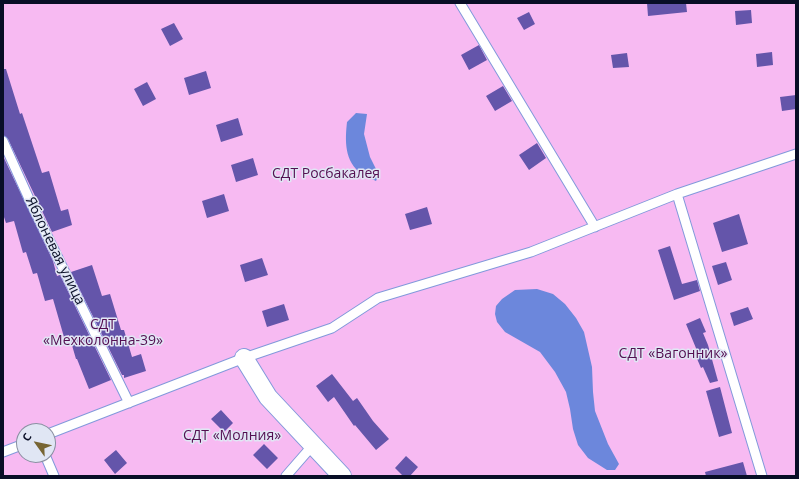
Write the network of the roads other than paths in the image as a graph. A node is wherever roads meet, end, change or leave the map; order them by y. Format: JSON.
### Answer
{"nodes":[{"id":1,"x":460,"y":3,"type":"edge"},
{"id":2,"x":3,"y":141,"type":"edge"},
{"id":3,"x":796,"y":154,"type":"edge"},
{"id":4,"x":677,"y":194,"type":"junction"},
{"id":5,"x":596,"y":227,"type":"junction"},
{"id":6,"x":244,"y":358,"type":"junction"},
{"id":7,"x":129,"y":403,"type":"junction"},
{"id":8,"x":56,"y":431,"type":"edge"},
{"id":9,"x":313,"y":445,"type":"junction"},
{"id":10,"x":16,"y":447,"type":"edge"},
{"id":11,"x":3,"y":452,"type":"edge"},
{"id":12,"x":48,"y":463,"type":"edge"},
{"id":13,"x":54,"y":476,"type":"edge"},
{"id":14,"x":286,"y":476,"type":"edge"},
{"id":15,"x":342,"y":476,"type":"edge"},
{"id":16,"x":762,"y":476,"type":"edge"}],
"edges":[{"from":1,"to":5,"type":"lane"},
{"from":2,"to":7,"type":"lane","name":"Яблоневая улица"},
{"from":3,"to":4,"type":"lane"},
{"from":4,"to":5,"type":"lane"},
{"from":4,"to":16,"type":"lane"},
{"from":5,"to":6,"type":"lane"},
{"from":6,"to":7,"type":"lane"},
{"from":6,"to":9,"type":"street"},
{"from":7,"to":8,"type":"lane"},
{"from":9,"to":14,"type":"lane"},
{"from":9,"to":15,"type":"street"},
{"from":10,"to":11,"type":"lane"},
{"from":12,"to":13,"type":"lane"}]}
